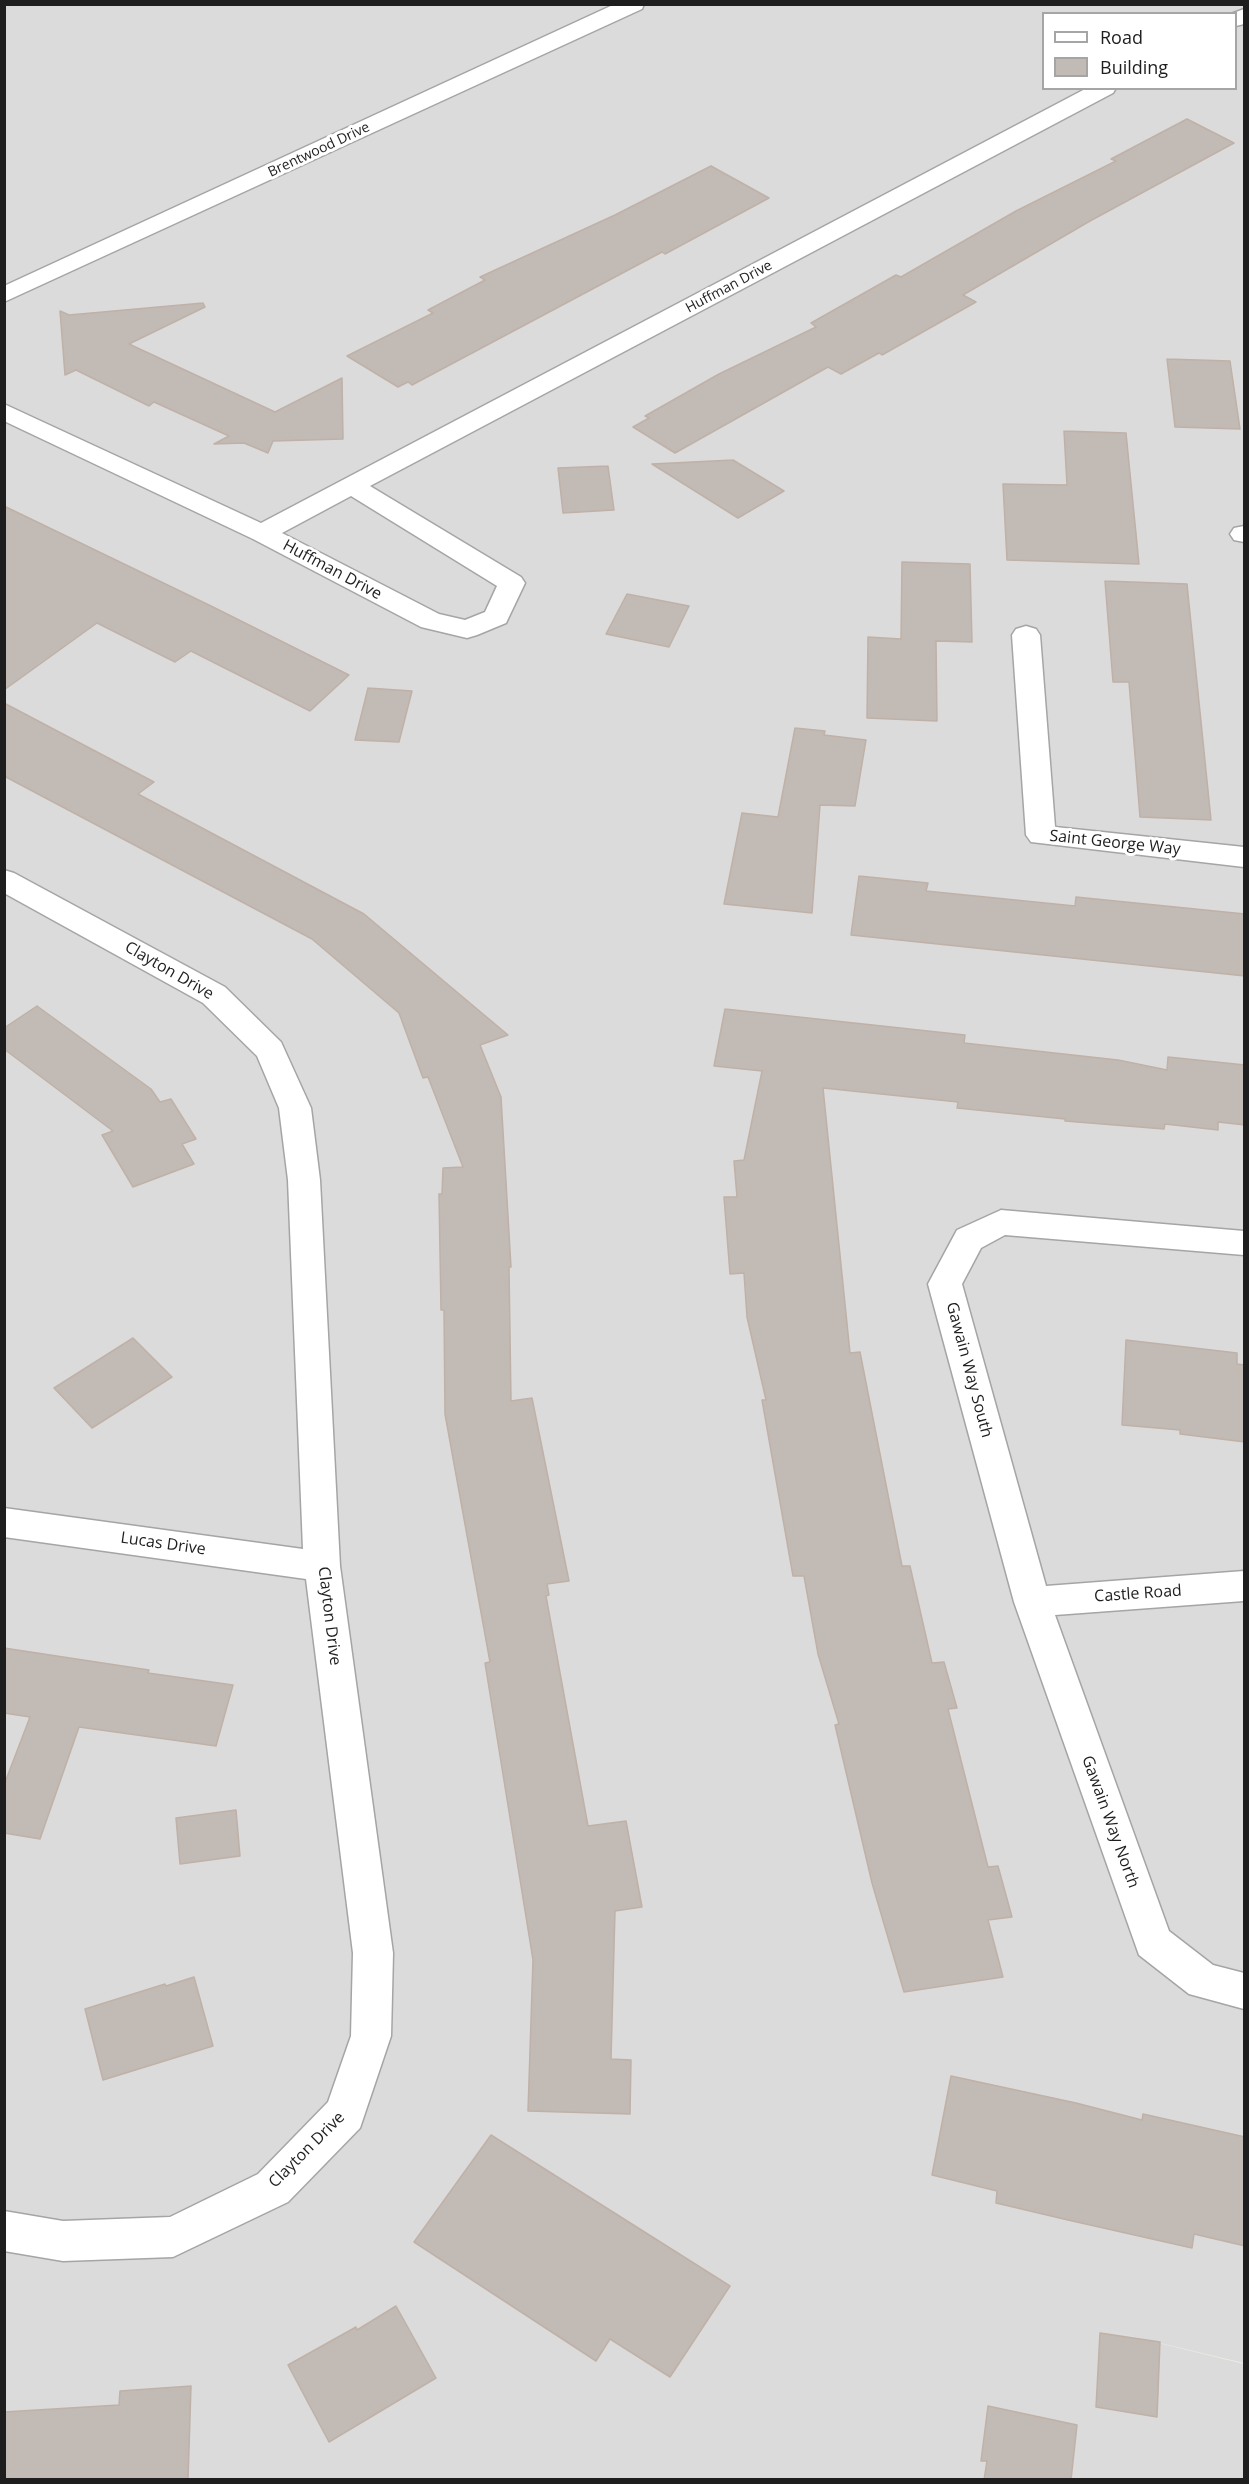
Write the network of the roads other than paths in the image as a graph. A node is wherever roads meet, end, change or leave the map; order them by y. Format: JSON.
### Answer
{"nodes":[{"id":1,"x":634,"y":4,"type":"edge"},
{"id":2,"x":1101,"y":90,"type":"edge"},
{"id":3,"x":4,"y":295,"type":"edge"},
{"id":4,"x":4,"y":411,"type":"edge"},
{"id":5,"x":352,"y":486,"type":"junction"},
{"id":6,"x":262,"y":533,"type":"junction"},
{"id":7,"x":1026,"y":635,"type":"dead end"},
{"id":8,"x":1245,"y":857,"type":"edge"},
{"id":9,"x":4,"y":880,"type":"edge"},
{"id":10,"x":1245,"y":1243,"type":"edge"},
{"id":11,"x":4,"y":1522,"type":"edge"},
{"id":12,"x":322,"y":1566,"type":"junction"},
{"id":13,"x":1245,"y":1586,"type":"edge"},
{"id":14,"x":1032,"y":1602,"type":"junction"},
{"id":15,"x":1245,"y":1991,"type":"edge"},
{"id":16,"x":4,"y":2231,"type":"edge"}],
"edges":[{"from":1,"to":3,"type":"street","name":"Brentwood Drive"},
{"from":2,"to":5,"type":"street","name":"Huffman Drive"},
{"from":4,"to":6,"type":"street","name":"Huffman Drive"},
{"from":5,"to":6,"type":"street","name":"Huffman Drive"},
{"from":5,"to":6,"type":"street","name":"Huffman Drive"},
{"from":7,"to":8,"type":"street","name":"Saint George Way"},
{"from":9,"to":12,"type":"street","name":"Clayton Drive"},
{"from":10,"to":14,"type":"street","name":"Gawain Way South"},
{"from":11,"to":12,"type":"street","name":"Lucas Drive"},
{"from":12,"to":16,"type":"street","name":"Clayton Drive"},
{"from":13,"to":14,"type":"street","name":"Castle Road"},
{"from":14,"to":15,"type":"street","name":"Gawain Way North"}]}
